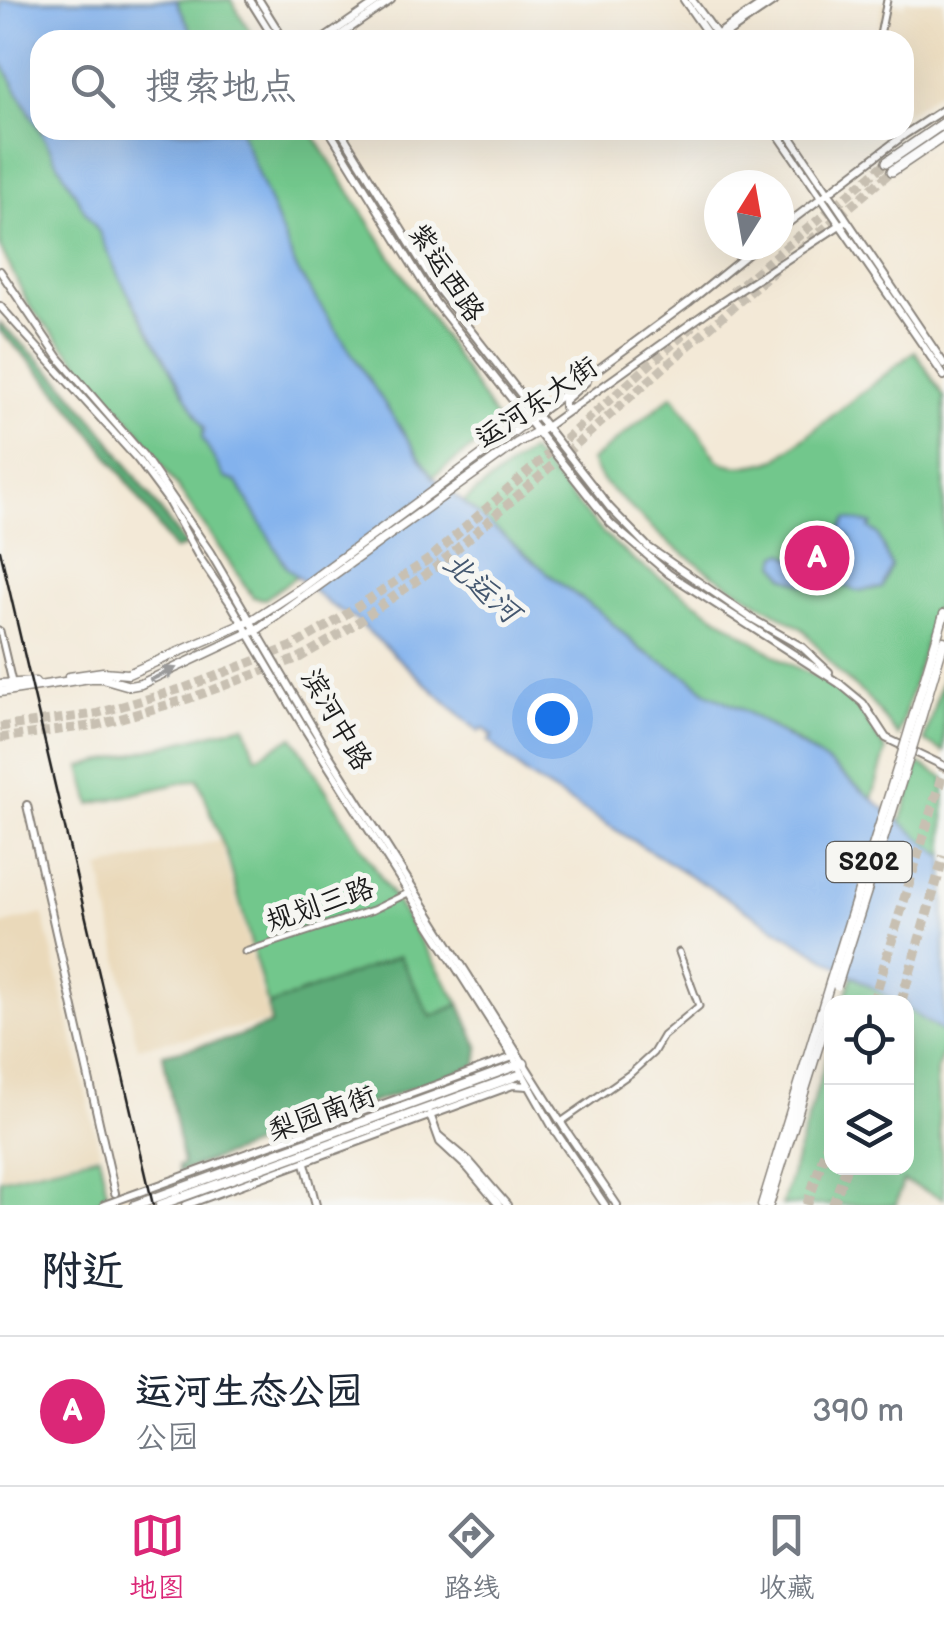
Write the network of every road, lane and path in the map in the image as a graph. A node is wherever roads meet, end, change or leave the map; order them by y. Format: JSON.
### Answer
{"nodes":[{"id":1,"x":250,"y":0,"type":"edge"},
{"id":2,"x":259,"y":0,"type":"edge"},
{"id":3,"x":380,"y":0,"type":"edge"},
{"id":4,"x":391,"y":0,"type":"edge"},
{"id":5,"x":684,"y":0,"type":"edge"},
{"id":6,"x":692,"y":0,"type":"edge"},
{"id":7,"x":768,"y":0,"type":"edge"},
{"id":8,"x":776,"y":0,"type":"edge"},
{"id":9,"x":887,"y":0,"type":"edge"},
{"id":10,"x":269,"y":30,"type":"edge"},
{"id":11,"x":278,"y":30,"type":"edge"},
{"id":12,"x":336,"y":30,"type":"edge"},
{"id":13,"x":348,"y":30,"type":"edge"},
{"id":14,"x":709,"y":30,"type":"edge"},
{"id":15,"x":711,"y":30,"type":"edge"},
{"id":16,"x":729,"y":30,"type":"edge"},
{"id":17,"x":731,"y":30,"type":"edge"},
{"id":18,"x":881,"y":30,"type":"edge"},
{"id":19,"x":944,"y":109,"type":"edge"},
{"id":20,"x":944,"y":122,"type":"edge"},
{"id":21,"x":914,"y":128,"type":"edge"},
{"id":22,"x":944,"y":136,"type":"edge"},
{"id":23,"x":335,"y":140,"type":"edge"},
{"id":24,"x":346,"y":140,"type":"edge"},
{"id":25,"x":782,"y":140,"type":"edge"},
{"id":26,"x":793,"y":140,"type":"edge"},
{"id":27,"x":898,"y":140,"type":"edge"},
{"id":28,"x":829,"y":194,"type":"junction"},
{"id":29,"x":821,"y":200,"type":"junction"},
{"id":30,"x":794,"y":219,"type":"edge"},
{"id":31,"x":842,"y":223,"type":"junction"},
{"id":32,"x":740,"y":260,"type":"edge"},
{"id":33,"x":0,"y":270,"type":"edge"},
{"id":34,"x":0,"y":306,"type":"edge"},
{"id":35,"x":944,"y":364,"type":"edge"},
{"id":36,"x":594,"y":372,"type":"junction"},
{"id":37,"x":944,"y":376,"type":"edge"},
{"id":38,"x":571,"y":410,"type":"junction"},
{"id":39,"x":532,"y":418,"type":"junction"},
{"id":40,"x":542,"y":430,"type":"junction"},
{"id":41,"x":513,"y":440,"type":"junction"},
{"id":42,"x":304,"y":591,"type":"junction"},
{"id":43,"x":944,"y":614,"type":"edge"},
{"id":44,"x":247,"y":622,"type":"junction"},
{"id":45,"x":258,"y":628,"type":"junction"},
{"id":46,"x":0,"y":630,"type":"edge"},
{"id":47,"x":248,"y":633,"type":"junction"},
{"id":48,"x":944,"y":641,"type":"edge"},
{"id":49,"x":13,"y":686,"type":"junction"},
{"id":50,"x":0,"y":688,"type":"edge"},
{"id":51,"x":909,"y":743,"type":"junction"},
{"id":52,"x":944,"y":766,"type":"edge"},
{"id":53,"x":27,"y":804,"type":"dead end"},
{"id":54,"x":408,"y":893,"type":"junction"},
{"id":55,"x":245,"y":952,"type":"dead end"},
{"id":56,"x":679,"y":952,"type":"dead end"},
{"id":57,"x":834,"y":984,"type":"junction"},
{"id":58,"x":833,"y":995,"type":"edge"},
{"id":59,"x":824,"y":1027,"type":"edge"},
{"id":60,"x":521,"y":1066,"type":"junction"},
{"id":61,"x":528,"y":1086,"type":"junction"},
{"id":62,"x":430,"y":1112,"type":"junction"},
{"id":63,"x":561,"y":1122,"type":"junction"},
{"id":64,"x":436,"y":1134,"type":"junction"},
{"id":65,"x":302,"y":1154,"type":"junction"},
{"id":66,"x":115,"y":1192,"type":"dead end"},
{"id":67,"x":104,"y":1205,"type":"edge"},
{"id":68,"x":135,"y":1205,"type":"edge"},
{"id":69,"x":160,"y":1205,"type":"edge"},
{"id":70,"x":186,"y":1205,"type":"edge"},
{"id":71,"x":316,"y":1205,"type":"edge"},
{"id":72,"x":499,"y":1205,"type":"edge"},
{"id":73,"x":508,"y":1205,"type":"edge"},
{"id":74,"x":605,"y":1205,"type":"edge"},
{"id":75,"x":617,"y":1205,"type":"edge"},
{"id":76,"x":766,"y":1205,"type":"edge"}],
"edges":[{"from":1,"to":10,"type":"main road"},
{"from":2,"to":11,"type":"main road"},
{"from":3,"to":12,"type":"main road"},
{"from":4,"to":13,"type":"main road"},
{"from":5,"to":14,"type":"main road"},
{"from":6,"to":15,"type":"main road"},
{"from":7,"to":16,"type":"main road"},
{"from":8,"to":17,"type":"main road"},
{"from":9,"to":18,"type":"street"},
{"from":19,"to":21,"type":"main road"},
{"from":20,"to":22,"type":"highway"},
{"from":23,"to":39,"type":"main road","name":"紫运西路"},
{"from":24,"to":39,"type":"main road","name":"紫运西路"},
{"from":25,"to":29,"type":"main road"},
{"from":26,"to":28,"type":"main road"},
{"from":27,"to":28,"type":"main road"},
{"from":28,"to":29,"type":"main road"},
{"from":28,"to":31,"type":"main road"},
{"from":29,"to":30,"type":"main road"},
{"from":29,"to":31,"type":"main road"},
{"from":31,"to":35,"type":"main road"},
{"from":31,"to":37,"type":"main road"},
{"from":31,"to":38,"type":"main road","name":"运河东大街"},
{"from":32,"to":36,"type":"main road","name":"运河东大街"},
{"from":33,"to":44,"type":"main road","name":"滨河中路"},
{"from":34,"to":44,"type":"main road","name":"滨河中路"},
{"from":36,"to":38,"type":"main road"},
{"from":36,"to":39,"type":"main road","name":"运河东大街"},
{"from":38,"to":40,"type":"main road","name":"运河东大街"},
{"from":39,"to":40,"type":"main road","name":"紫运西路"},
{"from":39,"to":41,"type":"main road","name":"运河东大街"},
{"from":40,"to":41,"type":"main road","name":"运河东大街"},
{"from":40,"to":52,"type":"main road","name":"紫运西路"},
{"from":41,"to":42,"type":"main road","name":"运河东大街"},
{"from":42,"to":44,"type":"main road","name":"运河东大街"},
{"from":42,"to":45,"type":"main road","name":"运河东大街"},
{"from":43,"to":51,"type":"main road","number":"S202"},
{"from":44,"to":45,"type":"main road","name":"滨河中路"},
{"from":44,"to":47,"type":"main road","name":"滨河中路"},
{"from":44,"to":49,"type":"main road","name":"运河东大街"},
{"from":45,"to":47,"type":"main road","name":"运河东大街"},
{"from":45,"to":60,"type":"main road","name":"滨河中路"},
{"from":46,"to":49,"type":"street"},
{"from":49,"to":47,"type":"main road","name":"运河东大街","one_way":true},
{"from":47,"to":54,"type":"main road","name":"滨河中路"},
{"from":48,"to":51,"type":"main road","number":"S202"},
{"from":49,"to":50,"type":"main road"},
{"from":51,"to":57,"type":"main road","number":"S202","bridge":true},
{"from":53,"to":66,"type":"main road"},
{"from":54,"to":55,"type":"street","name":"规划三路"},
{"from":54,"to":60,"type":"main road","name":"滨河中路"},
{"from":56,"to":63,"type":"street"},
{"from":57,"to":58,"type":"main road","number":"S202"},
{"from":57,"to":76,"type":"main road","number":"S202"},
{"from":59,"to":76,"type":"main road","number":"S202"},
{"from":60,"to":61,"type":"main road","name":"滨河中路"},
{"from":60,"to":62,"type":"main road","name":"梨园南街"},
{"from":60,"to":63,"type":"main road","name":"滨河中路"},
{"from":60,"to":65,"type":"main road","name":"梨园南街"},
{"from":60,"to":67,"type":"main road"},
{"from":61,"to":62,"type":"main road"},
{"from":61,"to":74,"type":"main road","name":"滨河中路"},
{"from":62,"to":64,"type":"main road"},
{"from":62,"to":65,"type":"main road","name":"梨园南街"},
{"from":63,"to":75,"type":"main road","name":"滨河中路"},
{"from":64,"to":72,"type":"main road"},
{"from":64,"to":73,"type":"main road"},
{"from":65,"to":68,"type":"main road","name":"梨园南街"},
{"from":65,"to":69,"type":"main road","name":"梨园南街"},
{"from":65,"to":70,"type":"main road"},
{"from":65,"to":71,"type":"main road"}]}
